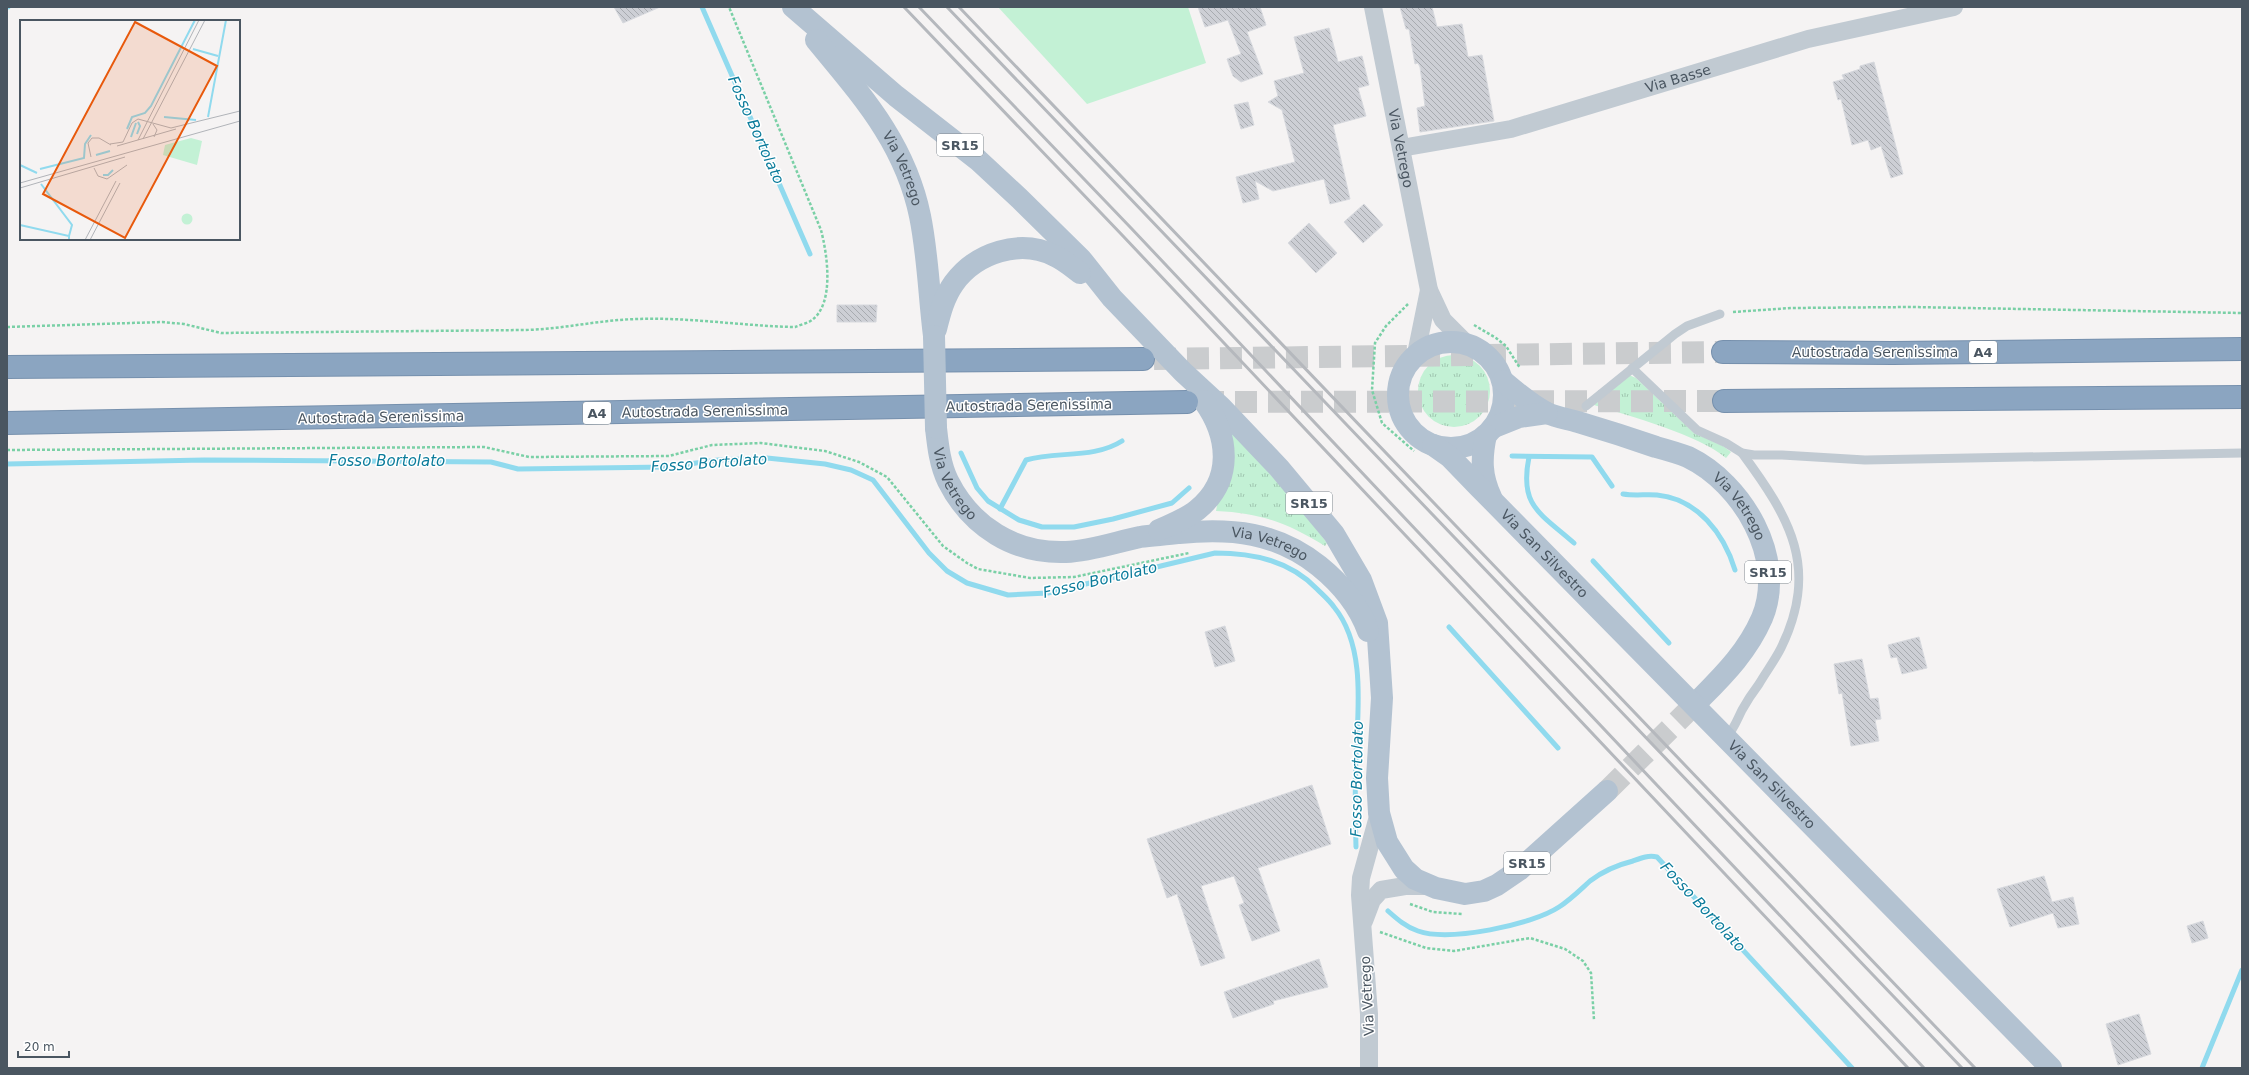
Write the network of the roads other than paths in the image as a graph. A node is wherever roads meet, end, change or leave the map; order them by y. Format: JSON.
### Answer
{"nodes":[{"id":1,"x":789,"y":7,"type":"edge"},
{"id":2,"x":793,"y":7,"type":"edge"},
{"id":3,"x":1373,"y":7,"type":"edge"},
{"id":4,"x":1954,"y":7,"type":"edge"},
{"id":5,"x":1402,"y":148,"type":"junction"},
{"id":6,"x":1429,"y":290,"type":"junction"},
{"id":7,"x":1112,"y":298,"type":"junction"},
{"id":8,"x":1720,"y":314,"type":"road end"},
{"id":9,"x":1469,"y":334,"type":"junction"},
{"id":10,"x":934,"y":336,"type":"junction"},
{"id":11,"x":2242,"y":349,"type":"edge"},
{"id":12,"x":1723,"y":352,"type":"tunnel mouth"},
{"id":13,"x":1416,"y":354,"type":"junction"},
{"id":14,"x":1142,"y":359,"type":"tunnel mouth"},
{"id":15,"x":7,"y":367,"type":"edge"},
{"id":16,"x":1632,"y":368,"type":"junction"},
{"id":17,"x":1183,"y":372,"type":"junction"},
{"id":18,"x":1503,"y":381,"type":"junction"},
{"id":19,"x":2242,"y":397,"type":"edge"},
{"id":20,"x":1724,"y":401,"type":"tunnel mouth"},
{"id":21,"x":1187,"y":402,"type":"tunnel mouth"},
{"id":22,"x":1586,"y":406,"type":"dead end"},
{"id":23,"x":1547,"y":413,"type":"junction"},
{"id":24,"x":7,"y":423,"type":"edge"},
{"id":25,"x":1490,"y":431,"type":"junction"},
{"id":26,"x":1433,"y":444,"type":"junction"},
{"id":27,"x":1742,"y":453,"type":"junction"},
{"id":28,"x":2242,"y":453,"type":"edge"},
{"id":29,"x":1493,"y":502,"type":"junction"},
{"id":30,"x":1142,"y":537,"type":"junction"},
{"id":31,"x":1381,"y":666,"type":"junction"},
{"id":32,"x":1702,"y":697,"type":"tunnel mouth"},
{"id":33,"x":1726,"y":738,"type":"junction"},
{"id":34,"x":1607,"y":791,"type":"tunnel mouth"},
{"id":35,"x":1379,"y":813,"type":"junction"},
{"id":36,"x":1429,"y":886,"type":"junction"},
{"id":37,"x":1363,"y":923,"type":"junction"},
{"id":38,"x":1369,"y":1068,"type":"edge"},
{"id":39,"x":2051,"y":1068,"type":"edge"}],
"edges":[{"from":1,"to":10,"type":"main road","name":"Via Vetrego","number":"SR15"},
{"from":2,"to":7,"type":"main road","name":"Via Vetrego","number":"SR15"},
{"from":3,"to":5,"type":"street","name":"Via Vetrego"},
{"from":4,"to":5,"type":"street","name":"Via Basse"},
{"from":5,"to":6,"type":"street","name":"Via Vetrego"},
{"from":6,"to":9,"type":"street","name":"Via Vetrego"},
{"from":6,"to":13,"type":"street","name":"Via Vetrego"},
{"from":7,"to":10,"type":"main road","number":"SR15"},
{"from":7,"to":17,"type":"main road","name":"Via Vetrego","number":"SR15"},
{"from":8,"to":16,"type":"lane"},
{"from":9,"to":13,"type":"main road","name":"Via Vetrego","number":"SR15"},
{"from":9,"to":18,"type":"main road","name":"Via Vetrego","number":"SR15"},
{"from":10,"to":30,"type":"main road","name":"Via Vetrego","number":"SR15","bridge":true},
{"from":11,"to":12,"type":"highway","name":"Autostrada Serenissima","number":"A4"},
{"from":13,"to":26,"type":"main road","name":"Via Vetrego","number":"SR15"},
{"from":14,"to":15,"type":"highway"},
{"from":16,"to":22,"type":"lane"},
{"from":16,"to":27,"type":"lane"},
{"from":17,"to":30,"type":"main road","number":"SR15"},
{"from":17,"to":31,"type":"main road","name":"Via Vetrego","number":"SR15"},
{"from":18,"to":23,"type":"main road","name":"Via Vetrego","number":"SR15"},
{"from":18,"to":25,"type":"main road","name":"Via Vetrego","number":"SR15"},
{"from":19,"to":20,"type":"highway"},
{"from":21,"to":24,"type":"highway","name":"Autostrada Serenissima","number":"A4"},
{"from":23,"to":25,"type":"main road","name":"Via Vetrego","number":"SR15"},
{"from":23,"to":32,"type":"main road","name":"Via Vetrego","number":"SR15"},
{"from":25,"to":26,"type":"main road","name":"Via Vetrego","number":"SR15"},
{"from":25,"to":29,"type":"main road","name":"Via San Silvestro","number":"SR15"},
{"from":26,"to":29,"type":"main road","name":"Via San Silvestro","number":"SR15"},
{"from":27,"to":28,"type":"lane"},
{"from":27,"to":33,"type":"lane"},
{"from":29,"to":33,"type":"main road","name":"Via San Silvestro"},
{"from":30,"to":31,"type":"main road","name":"Via Vetrego","number":"SR15"},
{"from":31,"to":35,"type":"main road","name":"Via Vetrego","number":"SR15"},
{"from":33,"to":39,"type":"main road","name":"Via San Silvestro"},
{"from":34,"to":36,"type":"main road","name":"Via Vetrego","number":"SR15"},
{"from":35,"to":36,"type":"main road","name":"Via Vetrego","number":"SR15"},
{"from":35,"to":37,"type":"street","name":"Via Vetrego"},
{"from":36,"to":37,"type":"street","name":"Via Vetrego"},
{"from":37,"to":38,"type":"street","name":"Via Vetrego"}]}
